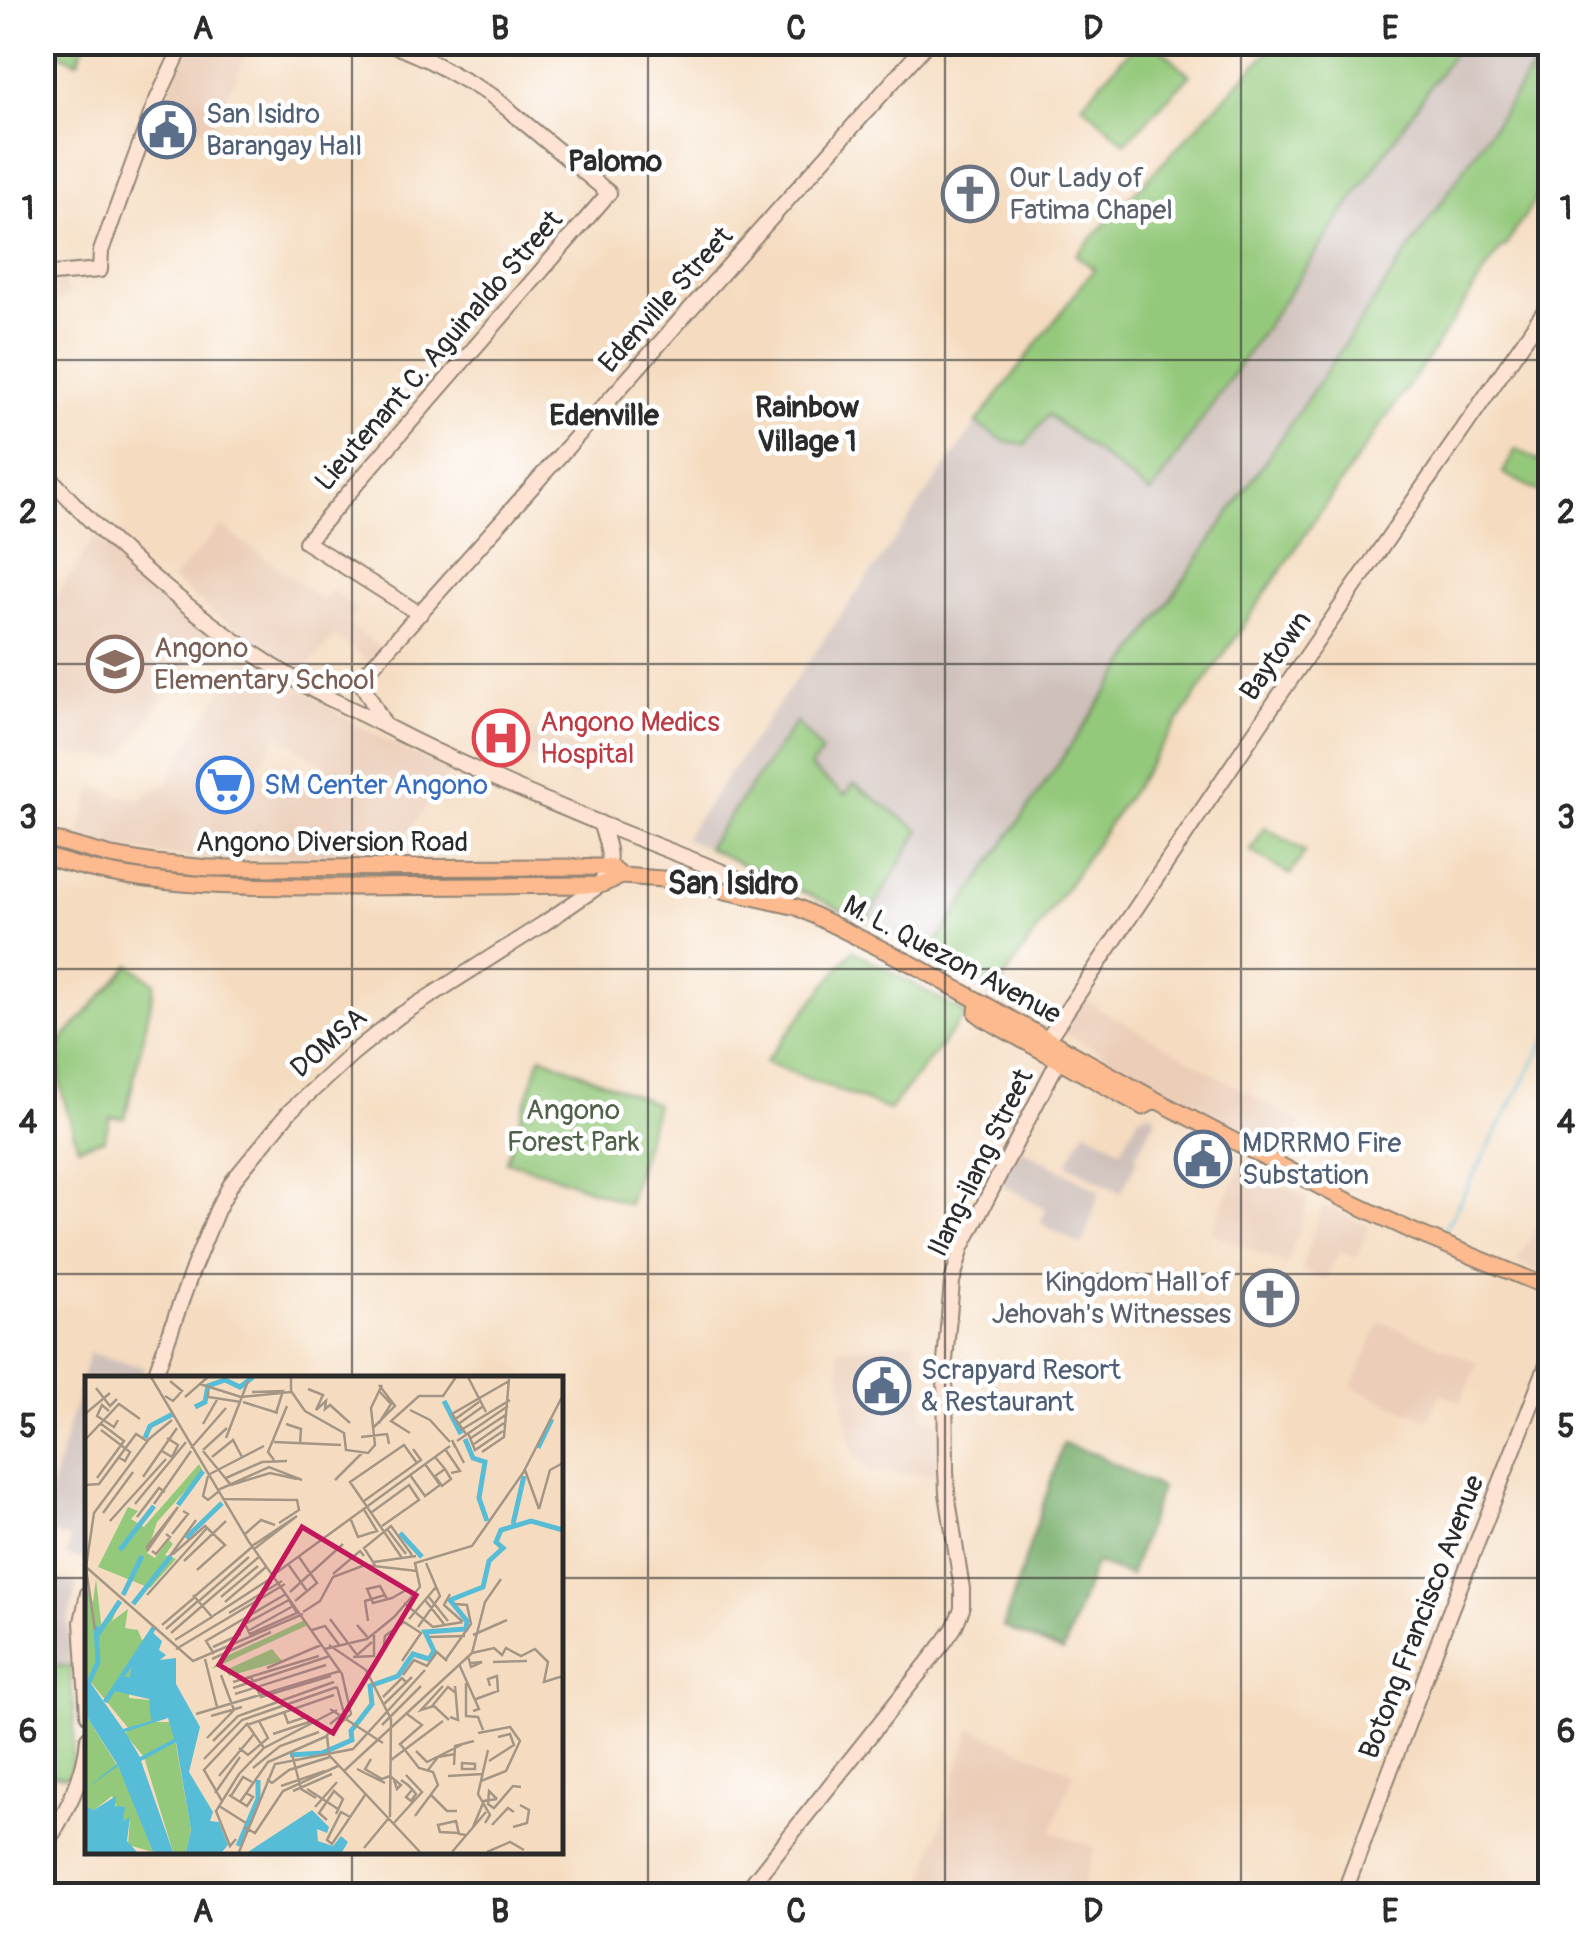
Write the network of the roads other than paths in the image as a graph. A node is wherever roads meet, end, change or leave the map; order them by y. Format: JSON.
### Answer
{"nodes":[{"id":1,"x":184,"y":42,"type":"edge"},
{"id":2,"x":387,"y":42,"type":"edge"},
{"id":3,"x":928,"y":42,"type":"edge"},
{"id":4,"x":42,"y":275,"type":"edge"},
{"id":5,"x":1550,"y":303,"type":"edge"},
{"id":6,"x":42,"y":468,"type":"edge"},
{"id":7,"x":420,"y":614,"type":"junction"},
{"id":8,"x":360,"y":680,"type":"junction"},
{"id":9,"x":298,"y":681,"type":"junction"},
{"id":10,"x":386,"y":726,"type":"junction"},
{"id":11,"x":600,"y":823,"type":"junction"},
{"id":12,"x":42,"y":837,"type":"edge"},
{"id":13,"x":84,"y":850,"type":"junction"},
{"id":14,"x":42,"y":855,"type":"edge"},
{"id":15,"x":80,"y":867,"type":"junction"},
{"id":16,"x":487,"y":868,"type":"junction"},
{"id":17,"x":616,"y":871,"type":"junction"},
{"id":18,"x":488,"y":885,"type":"junction"},
{"id":19,"x":600,"y":885,"type":"junction"},
{"id":20,"x":797,"y":907,"type":"junction"},
{"id":21,"x":978,"y":1001,"type":"junction"},
{"id":22,"x":1046,"y":1040,"type":"junction"},
{"id":23,"x":1058,"y":1061,"type":"junction"},
{"id":24,"x":1156,"y":1100,"type":"junction"},
{"id":25,"x":1550,"y":1288,"type":"edge"},
{"id":26,"x":1550,"y":1357,"type":"edge"},
{"id":27,"x":155,"y":1376,"type":"edge"},
{"id":28,"x":85,"y":1608,"type":"edge"},
{"id":29,"x":85,"y":1668,"type":"edge"},
{"id":30,"x":85,"y":1760,"type":"edge"},
{"id":31,"x":42,"y":1852,"type":"edge"},
{"id":32,"x":742,"y":1896,"type":"edge"},
{"id":33,"x":1343,"y":1896,"type":"edge"}],
"edges":[{"from":1,"to":4,"type":"street"},
{"from":2,"to":7,"type":"street","name":"Lieutenant C. Aguinaldo Street"},
{"from":3,"to":7,"type":"street","name":"Edenville Street"},
{"from":5,"to":22,"type":"street","name":"Baytown"},
{"from":6,"to":9,"type":"street","name":"M. L. Quezon Avenue"},
{"from":7,"to":8,"type":"street","name":"Edenville Street"},
{"from":8,"to":9,"type":"street"},
{"from":8,"to":10,"type":"street"},
{"from":9,"to":10,"type":"street","name":"M. L. Quezon Avenue"},
{"from":10,"to":11,"type":"street","name":"M. L. Quezon Avenue"},
{"from":11,"to":17,"type":"street"},
{"from":11,"to":20,"type":"street","name":"M. L. Quezon Avenue"},
{"from":12,"to":13,"type":"main road","name":"Angono Diversion Road"},
{"from":13,"to":15,"type":"main road"},
{"from":13,"to":16,"type":"main road","name":"Angono Diversion Road"},
{"from":14,"to":15,"type":"main road","name":"Angono Diversion Road"},
{"from":15,"to":18,"type":"main road","name":"Angono Diversion Road"},
{"from":16,"to":17,"type":"main road","name":"Angono Diversion Road"},
{"from":16,"to":18,"type":"main road"},
{"from":17,"to":19,"type":"main road","name":"Angono Diversion Road"},
{"from":17,"to":20,"type":"main road","name":"Angono Diversion Road"},
{"from":18,"to":19,"type":"main road","name":"Angono Diversion Road"},
{"from":19,"to":27,"type":"street","name":"DOMSA"},
{"from":20,"to":21,"type":"main road","name":"M. L. Quezon Avenue"},
{"from":21,"to":22,"type":"main road","name":"M. L. Quezon Avenue"},
{"from":21,"to":23,"type":"main road"},
{"from":22,"to":24,"type":"main road","name":"M. L. Quezon Avenue"},
{"from":23,"to":24,"type":"main road"},
{"from":23,"to":32,"type":"street","name":"Ilang-ilang Street"},
{"from":24,"to":25,"type":"main road","name":"M. L. Quezon Avenue"},
{"from":26,"to":33,"type":"street","name":"Botong Francisco Avenue"},
{"from":28,"to":29,"type":"street"},
{"from":30,"to":31,"type":"street"}]}
